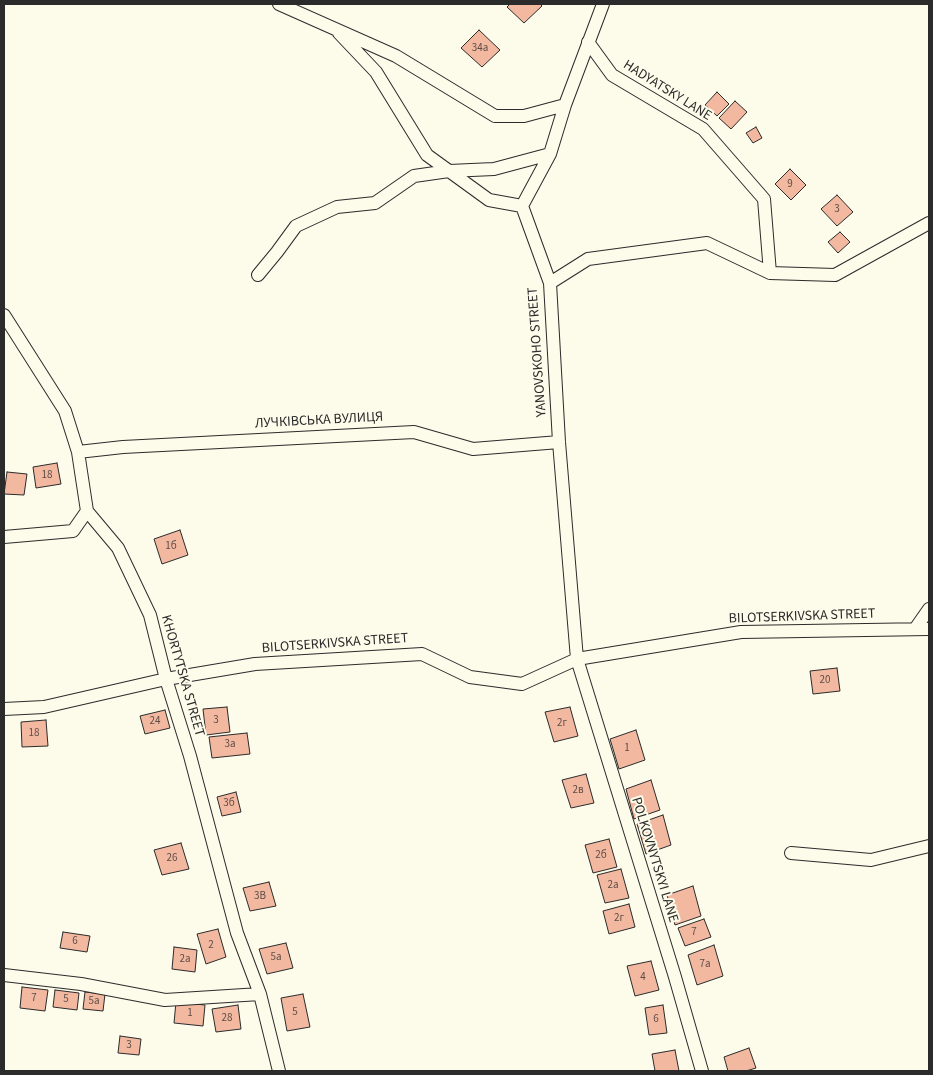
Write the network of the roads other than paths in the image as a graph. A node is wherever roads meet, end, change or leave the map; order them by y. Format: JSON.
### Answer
{"nodes":[{"id":1,"x":279,"y":4,"type":"edge"},
{"id":2,"x":603,"y":4,"type":"edge"},
{"id":3,"x":336,"y":30,"type":"junction"},
{"id":4,"x":588,"y":42,"type":"junction"},
{"id":5,"x":564,"y":105,"type":"junction"},
{"id":6,"x":550,"y":154,"type":"junction"},
{"id":7,"x":449,"y":171,"type":"junction"},
{"id":8,"x":522,"y":206,"type":"junction"},
{"id":9,"x":929,"y":223,"type":"edge"},
{"id":10,"x":770,"y":273,"type":"junction"},
{"id":11,"x":258,"y":275,"type":"dead end"},
{"id":12,"x":550,"y":282,"type":"junction"},
{"id":13,"x":4,"y":315,"type":"edge"},
{"id":14,"x":559,"y":442,"type":"junction"},
{"id":15,"x":78,"y":452,"type":"junction"},
{"id":16,"x":87,"y":511,"type":"junction"},
{"id":17,"x":4,"y":537,"type":"edge"},
{"id":18,"x":929,"y":609,"type":"edge"},
{"id":19,"x":915,"y":629,"type":"junction"},
{"id":20,"x":929,"y":629,"type":"edge"},
{"id":21,"x":577,"y":658,"type":"junction"},
{"id":22,"x":166,"y":679,"type":"junction"},
{"id":23,"x":4,"y":710,"type":"edge"},
{"id":24,"x":929,"y":846,"type":"edge"},
{"id":25,"x":791,"y":853,"type":"dead end"},
{"id":26,"x":4,"y":975,"type":"edge"},
{"id":27,"x":260,"y":994,"type":"junction"},
{"id":28,"x":279,"y":1071,"type":"edge"},
{"id":29,"x":702,"y":1071,"type":"edge"}],
"edges":[{"from":1,"to":3,"type":"street"},
{"from":2,"to":4,"type":"street"},
{"from":3,"to":5,"type":"street"},
{"from":3,"to":7,"type":"street"},
{"from":4,"to":5,"type":"street"},
{"from":4,"to":10,"type":"street","name":"HADYATSKY LANE"},
{"from":5,"to":6,"type":"street"},
{"from":6,"to":7,"type":"street"},
{"from":6,"to":8,"type":"street"},
{"from":7,"to":8,"type":"street"},
{"from":7,"to":11,"type":"street"},
{"from":8,"to":12,"type":"street","name":"YANOVSKOHO STREET"},
{"from":9,"to":10,"type":"street"},
{"from":10,"to":12,"type":"street"},
{"from":12,"to":14,"type":"street","name":"YANOVSKOHO STREET"},
{"from":13,"to":15,"type":"street"},
{"from":14,"to":15,"type":"street","name":"ЛУЧКІВСЬКА ВУЛИЦЯ"},
{"from":14,"to":21,"type":"street","name":"YANOVSKOHO STREET"},
{"from":15,"to":16,"type":"street"},
{"from":16,"to":17,"type":"street"},
{"from":16,"to":22,"type":"street","name":"KHORTYTSKA STREET"},
{"from":18,"to":19,"type":"street"},
{"from":19,"to":20,"type":"street","name":"BILOTSERKIVSKA STREET"},
{"from":19,"to":21,"type":"street","name":"BILOTSERKIVSKA STREET"},
{"from":21,"to":22,"type":"street","name":"BILOTSERKIVSKA STREET"},
{"from":21,"to":29,"type":"street","name":"POLKOVNYTSKYI LANE"},
{"from":22,"to":23,"type":"street","name":"BILOTSERKIVSKA STREET"},
{"from":22,"to":27,"type":"street","name":"KHORTYTSKA STREET"},
{"from":24,"to":25,"type":"street"},
{"from":26,"to":27,"type":"street"},
{"from":27,"to":28,"type":"street","name":"KHORTYTSKA STREET"}]}
